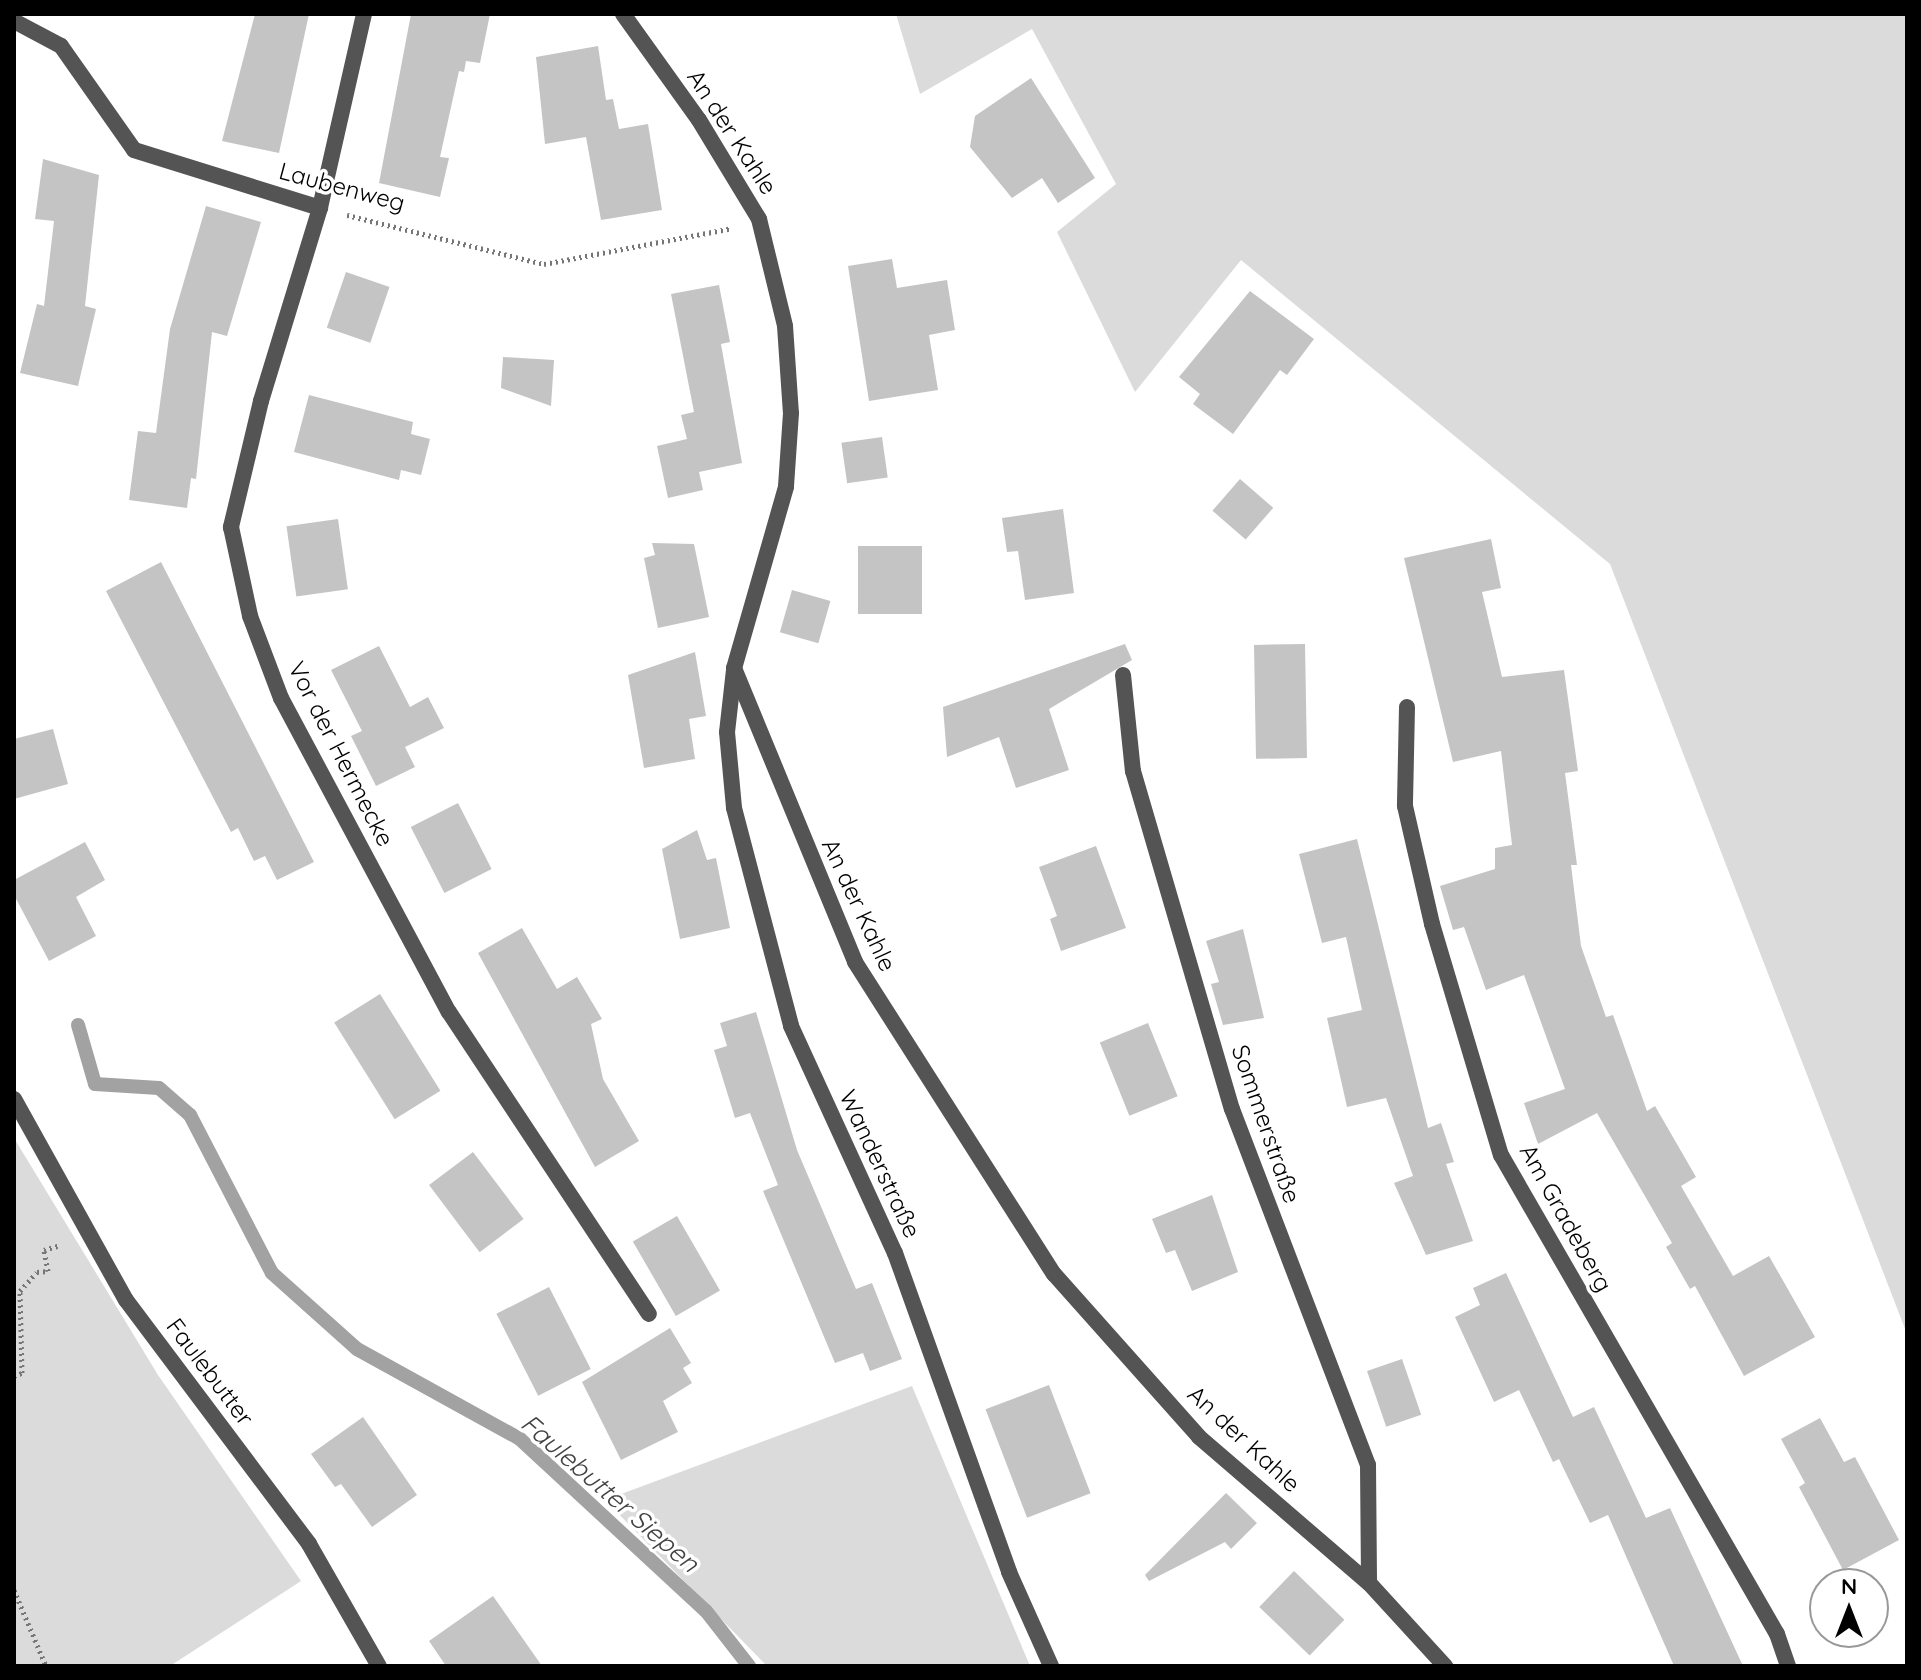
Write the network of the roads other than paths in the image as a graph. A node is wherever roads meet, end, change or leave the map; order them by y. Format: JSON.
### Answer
{"nodes":[{"id":1,"x":364,"y":14,"type":"edge"},
{"id":2,"x":623,"y":14,"type":"edge"},
{"id":3,"x":14,"y":21,"type":"edge"},
{"id":4,"x":320,"y":208,"type":"junction"},
{"id":5,"x":734,"y":668,"type":"junction"},
{"id":6,"x":1123,"y":675,"type":"dead end"},
{"id":7,"x":1407,"y":707,"type":"dead end"},
{"id":8,"x":14,"y":1099,"type":"edge"},
{"id":9,"x":649,"y":1314,"type":"dead end"},
{"id":10,"x":1369,"y":1583,"type":"junction"},
{"id":11,"x":379,"y":1666,"type":"edge"},
{"id":12,"x":1051,"y":1666,"type":"edge"},
{"id":13,"x":1445,"y":1666,"type":"edge"},
{"id":14,"x":1788,"y":1666,"type":"edge"}],
"edges":[{"from":1,"to":4,"type":"street","name":"Vor der Hermecke"},
{"from":2,"to":5,"type":"street","name":"An der Kahle"},
{"from":3,"to":4,"type":"street","name":"Laubenweg"},
{"from":4,"to":9,"type":"street","name":"Vor der Hermecke"},
{"from":5,"to":10,"type":"street","name":"An der Kahle"},
{"from":5,"to":12,"type":"street","name":"Wanderstraße"},
{"from":6,"to":10,"type":"street","name":"Sommerstraße"},
{"from":7,"to":14,"type":"street","name":"Am Gradeberg"},
{"from":8,"to":11,"type":"street","name":"Faulebutter"},
{"from":10,"to":13,"type":"street","name":"An der Kahle"}]}
